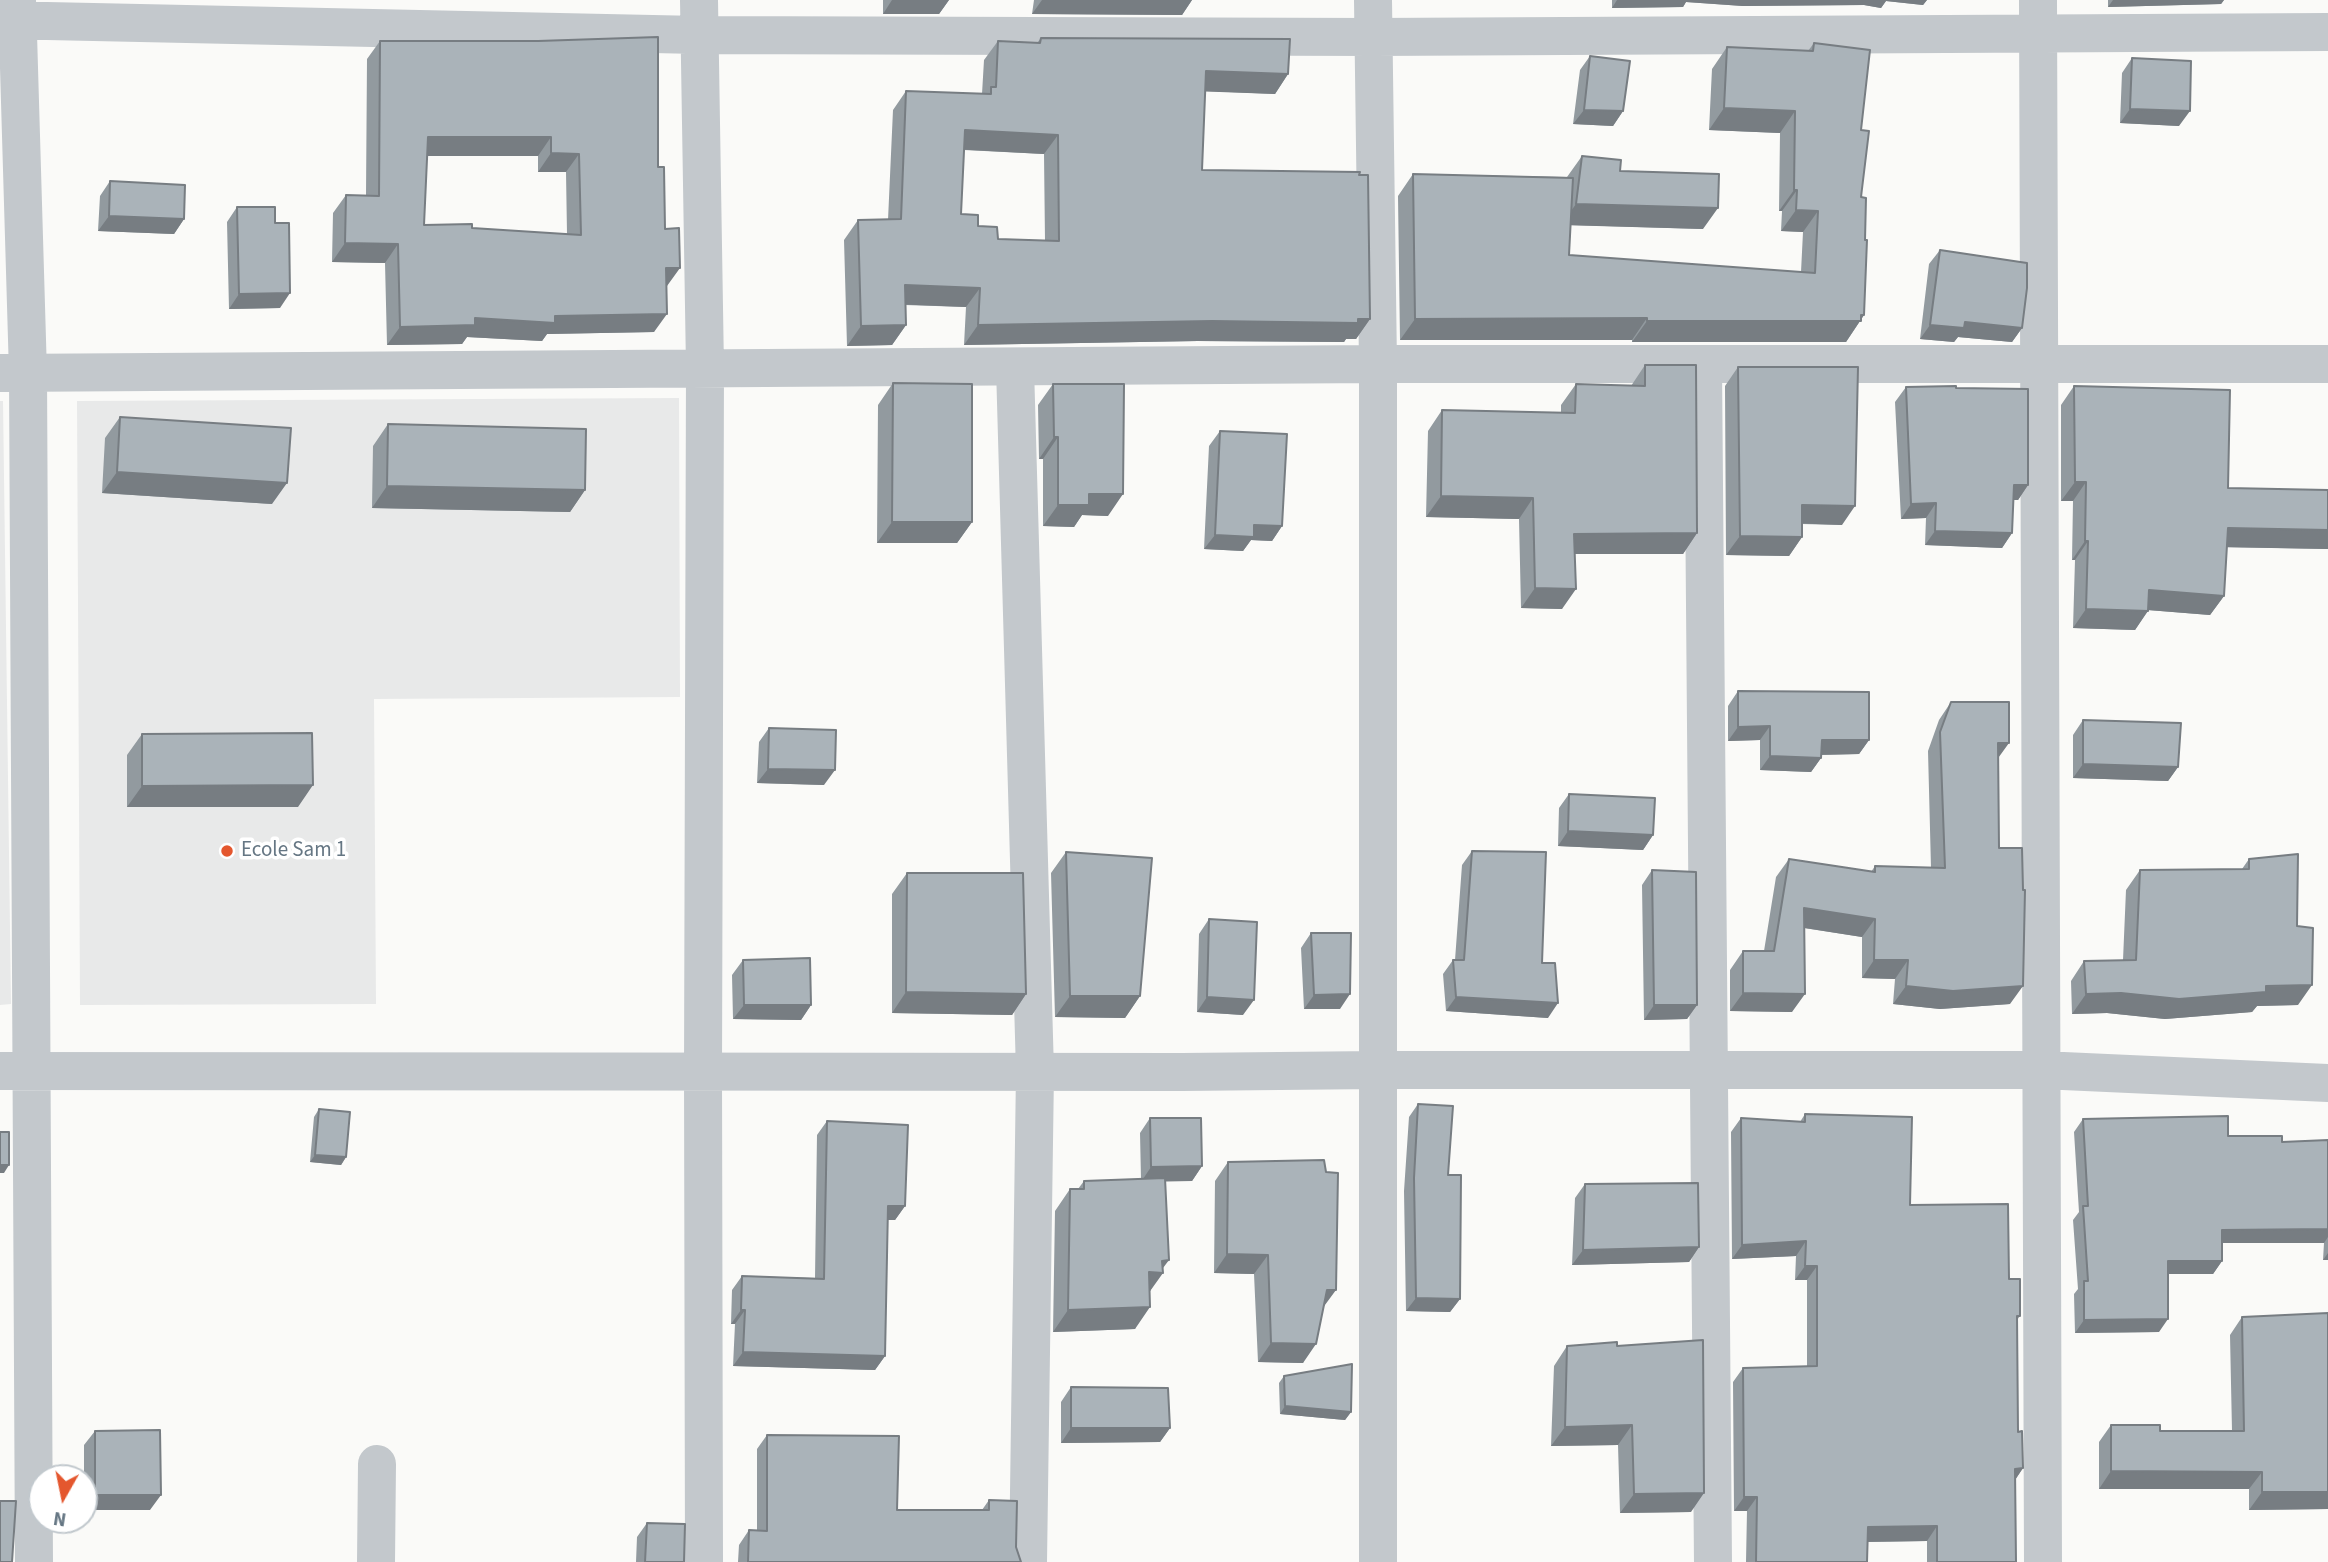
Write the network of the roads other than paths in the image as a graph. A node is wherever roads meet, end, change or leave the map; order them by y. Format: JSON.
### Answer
{"nodes":[{"id":1,"x":11,"y":13,"type":"edge"},
{"id":2,"x":2038,"y":17,"type":"edge"},
{"id":3,"x":699,"y":18,"type":"edge"},
{"id":4,"x":1373,"y":19,"type":"edge"},
{"id":5,"x":2328,"y":32,"type":"edge"},
{"id":6,"x":2038,"y":362,"type":"junction"},
{"id":7,"x":2328,"y":363,"type":"edge"},
{"id":8,"x":1378,"y":364,"type":"junction"},
{"id":9,"x":1703,"y":365,"type":"junction"},
{"id":10,"x":1015,"y":367,"type":"junction"},
{"id":11,"x":705,"y":368,"type":"junction"},
{"id":12,"x":14,"y":373,"type":"edge"},
{"id":13,"x":703,"y":1070,"type":"junction"},
{"id":14,"x":1377,"y":1070,"type":"junction"},
{"id":15,"x":1709,"y":1070,"type":"junction"},
{"id":16,"x":2041,"y":1070,"type":"junction"},
{"id":17,"x":16,"y":1071,"type":"edge"},
{"id":18,"x":1035,"y":1072,"type":"junction"},
{"id":19,"x":2328,"y":1083,"type":"edge"},
{"id":20,"x":377,"y":1464,"type":"dead end"},
{"id":21,"x":34,"y":1562,"type":"edge"},
{"id":22,"x":376,"y":1562,"type":"edge"},
{"id":23,"x":704,"y":1562,"type":"edge"},
{"id":24,"x":1028,"y":1562,"type":"edge"},
{"id":25,"x":1378,"y":1562,"type":"edge"},
{"id":26,"x":1713,"y":1562,"type":"edge"},
{"id":27,"x":2043,"y":1562,"type":"edge"}],
"edges":[{"from":1,"to":3,"type":"street"},
{"from":1,"to":12,"type":"street"},
{"from":2,"to":4,"type":"street"},
{"from":2,"to":5,"type":"street"},
{"from":2,"to":6,"type":"street"},
{"from":3,"to":4,"type":"street"},
{"from":3,"to":11,"type":"street"},
{"from":4,"to":8,"type":"street"},
{"from":6,"to":7,"type":"street"},
{"from":6,"to":9,"type":"street"},
{"from":6,"to":16,"type":"street"},
{"from":8,"to":9,"type":"street"},
{"from":8,"to":10,"type":"street"},
{"from":8,"to":14,"type":"street"},
{"from":9,"to":15,"type":"street"},
{"from":10,"to":11,"type":"street"},
{"from":10,"to":18,"type":"street"},
{"from":11,"to":12,"type":"street"},
{"from":11,"to":13,"type":"street"},
{"from":12,"to":17,"type":"street"},
{"from":13,"to":17,"type":"street"},
{"from":13,"to":18,"type":"street"},
{"from":13,"to":23,"type":"street"},
{"from":14,"to":15,"type":"street"},
{"from":14,"to":18,"type":"street"},
{"from":14,"to":25,"type":"street"},
{"from":15,"to":16,"type":"street"},
{"from":15,"to":26,"type":"street"},
{"from":16,"to":19,"type":"street"},
{"from":16,"to":27,"type":"street"},
{"from":17,"to":21,"type":"street"},
{"from":18,"to":24,"type":"street"},
{"from":20,"to":22,"type":"street"}]}
